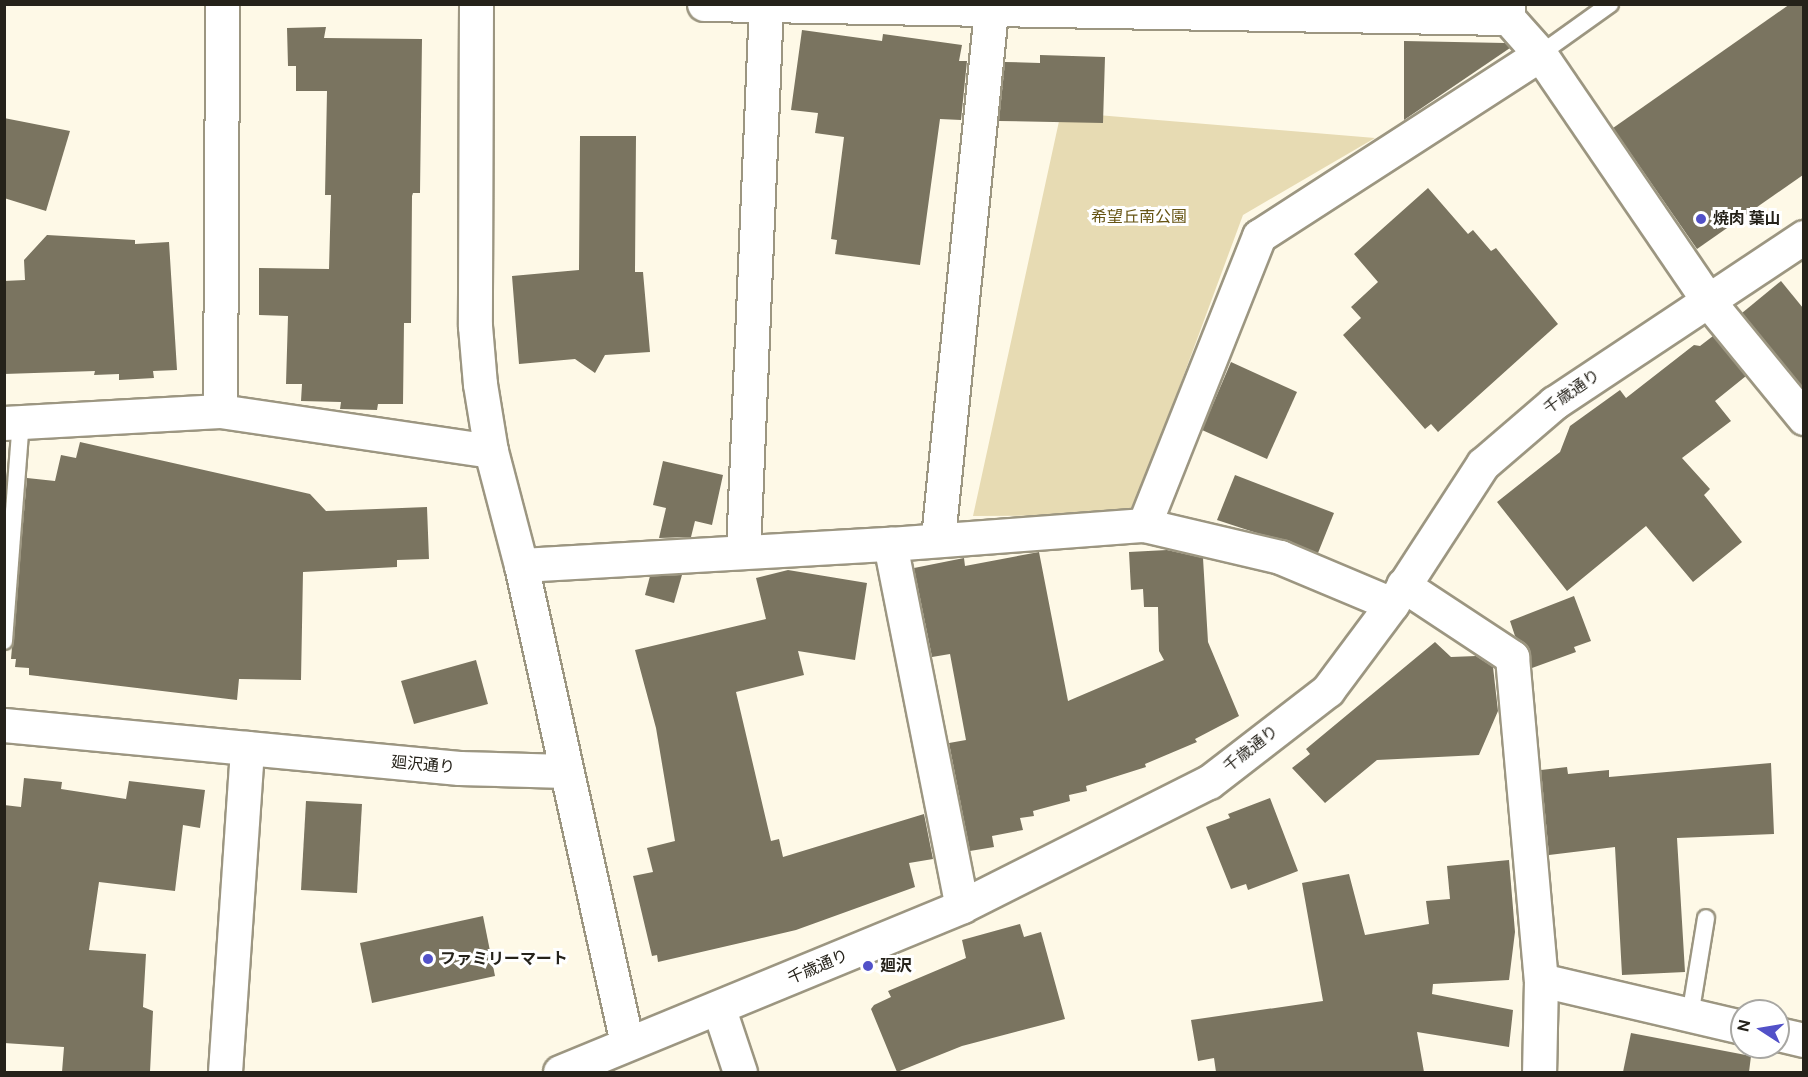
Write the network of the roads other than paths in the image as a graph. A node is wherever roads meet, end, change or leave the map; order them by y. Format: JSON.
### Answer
{"nodes":[{"id":1,"x":222,"y":4,"type":"edge"},
{"id":2,"x":476,"y":4,"type":"edge"},
{"id":3,"x":704,"y":4,"type":"edge"},
{"id":4,"x":1610,"y":4,"type":"edge"},
{"id":5,"x":766,"y":5,"type":"edge"},
{"id":6,"x":991,"y":11,"type":"junction"},
{"id":7,"x":1508,"y":11,"type":"edge"},
{"id":8,"x":1540,"y":54,"type":"junction"},
{"id":9,"x":1803,"y":237,"type":"edge"},
{"id":10,"x":1708,"y":302,"type":"junction"},
{"id":11,"x":220,"y":411,"type":"junction"},
{"id":12,"x":1803,"y":418,"type":"edge"},
{"id":13,"x":13,"y":422,"type":"edge"},
{"id":14,"x":490,"y":451,"type":"junction"},
{"id":15,"x":1144,"y":525,"type":"junction"},
{"id":16,"x":938,"y":538,"type":"junction"},
{"id":17,"x":891,"y":544,"type":"junction"},
{"id":18,"x":743,"y":551,"type":"junction"},
{"id":19,"x":522,"y":565,"type":"junction"},
{"id":20,"x":1397,"y":595,"type":"junction"},
{"id":21,"x":4,"y":641,"type":"edge"},
{"id":22,"x":4,"y":725,"type":"edge"},
{"id":23,"x":247,"y":748,"type":"junction"},
{"id":24,"x":565,"y":771,"type":"junction"},
{"id":25,"x":962,"y":906,"type":"junction"},
{"id":26,"x":1706,"y":918,"type":"dead end"},
{"id":27,"x":1541,"y":980,"type":"junction"},
{"id":28,"x":718,"y":1009,"type":"junction"},
{"id":29,"x":1690,"y":1016,"type":"junction"},
{"id":30,"x":1730,"y":1024,"type":"edge"},
{"id":31,"x":627,"y":1042,"type":"junction"},
{"id":32,"x":225,"y":1072,"type":"edge"},
{"id":33,"x":560,"y":1072,"type":"edge"},
{"id":34,"x":740,"y":1072,"type":"edge"},
{"id":35,"x":1539,"y":1072,"type":"edge"}],
"edges":[{"from":1,"to":11,"type":"street"},
{"from":2,"to":14,"type":"street"},
{"from":3,"to":5,"type":"street"},
{"from":4,"to":8,"type":"lane"},
{"from":5,"to":6,"type":"street"},
{"from":5,"to":18,"type":"street"},
{"from":6,"to":7,"type":"street"},
{"from":6,"to":16,"type":"street"},
{"from":7,"to":8,"type":"street"},
{"from":8,"to":10,"type":"street"},
{"from":8,"to":15,"type":"street"},
{"from":9,"to":10,"type":"street","name":"千歳通り"},
{"from":10,"to":12,"type":"street"},
{"from":10,"to":20,"type":"street","name":"千歳通り"},
{"from":11,"to":13,"type":"street"},
{"from":11,"to":14,"type":"street"},
{"from":13,"to":21,"type":"lane"},
{"from":14,"to":19,"type":"street"},
{"from":15,"to":16,"type":"street"},
{"from":15,"to":20,"type":"street"},
{"from":16,"to":17,"type":"street"},
{"from":17,"to":18,"type":"street"},
{"from":17,"to":25,"type":"street"},
{"from":18,"to":19,"type":"street"},
{"from":19,"to":24,"type":"street"},
{"from":20,"to":25,"type":"street","name":"千歳通り"},
{"from":20,"to":27,"type":"street"},
{"from":22,"to":23,"type":"street","name":"廻沢通り"},
{"from":23,"to":24,"type":"street","name":"廻沢通り"},
{"from":23,"to":32,"type":"street"},
{"from":24,"to":31,"type":"street"},
{"from":25,"to":28,"type":"street","name":"千歳通り"},
{"from":26,"to":29,"type":"lane"},
{"from":27,"to":29,"type":"street"},
{"from":27,"to":35,"type":"street"},
{"from":28,"to":31,"type":"street","name":"千歳通り"},
{"from":28,"to":34,"type":"street"},
{"from":29,"to":30,"type":"street"},
{"from":31,"to":33,"type":"street","name":"千歳通り"}]}
